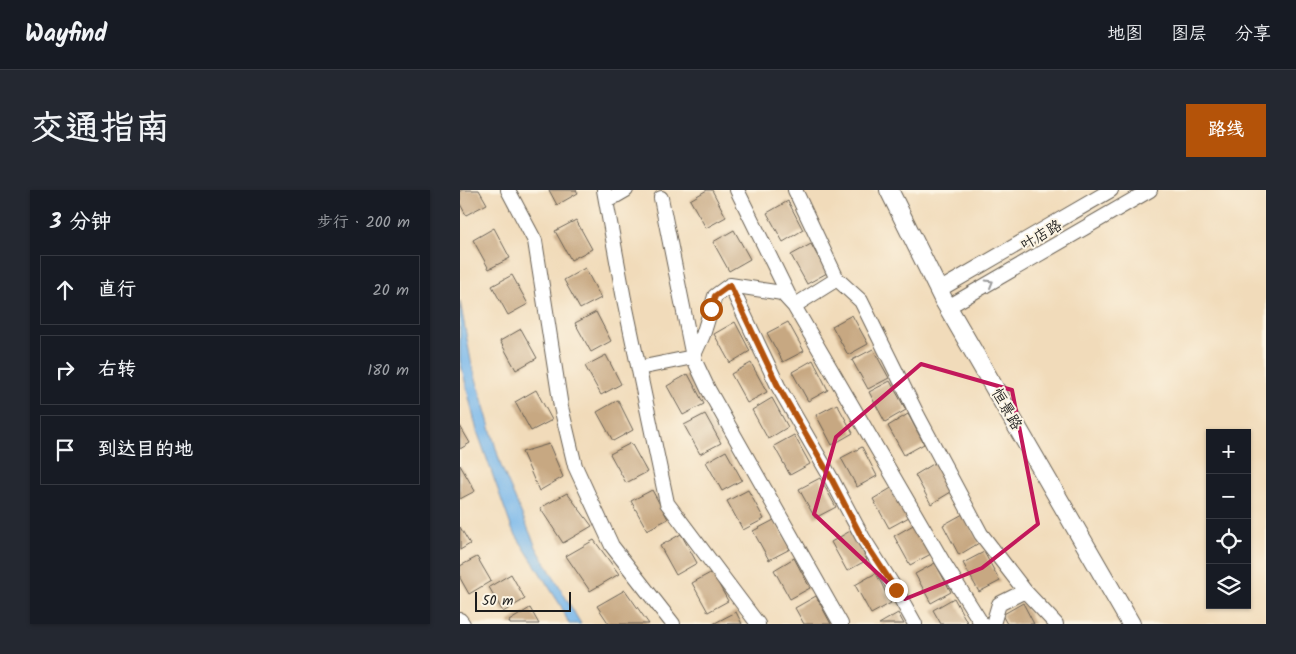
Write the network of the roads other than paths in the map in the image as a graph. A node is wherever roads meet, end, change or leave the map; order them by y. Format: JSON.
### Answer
{"nodes":[{"id":1,"x":508,"y":190,"type":"edge"},
{"id":2,"x":626,"y":190,"type":"edge"},
{"id":3,"x":737,"y":190,"type":"edge"},
{"id":4,"x":795,"y":190,"type":"edge"},
{"id":5,"x":889,"y":190,"type":"edge"},
{"id":6,"x":1111,"y":190,"type":"edge"},
{"id":7,"x":1150,"y":190,"type":"edge"},
{"id":8,"x":606,"y":195,"type":"edge"},
{"id":9,"x":661,"y":198,"type":"dead end"},
{"id":10,"x":838,"y":279,"type":"junction"},
{"id":11,"x":730,"y":285,"type":"junction"},
{"id":12,"x":939,"y":290,"type":"junction"},
{"id":13,"x":794,"y":306,"type":"junction"},
{"id":14,"x":948,"y":307,"type":"junction"},
{"id":15,"x":693,"y":357,"type":"junction"},
{"id":16,"x":639,"y":368,"type":"junction"},
{"id":17,"x":1024,"y":590,"type":"junction"},
{"id":18,"x":460,"y":620,"type":"edge"},
{"id":19,"x":463,"y":624,"type":"edge"},
{"id":20,"x":672,"y":624,"type":"edge"},
{"id":21,"x":758,"y":624,"type":"edge"},
{"id":22,"x":841,"y":624,"type":"edge"},
{"id":23,"x":915,"y":624,"type":"edge"},
{"id":24,"x":982,"y":624,"type":"edge"},
{"id":25,"x":994,"y":624,"type":"edge"},
{"id":26,"x":1056,"y":624,"type":"edge"},
{"id":27,"x":1131,"y":624,"type":"edge"}],
"edges":[{"from":1,"to":20,"type":"street"},
{"from":2,"to":8,"type":"street"},
{"from":3,"to":13,"type":"street"},
{"from":4,"to":10,"type":"street"},
{"from":5,"to":12,"type":"street","name":"恒景路"},
{"from":6,"to":12,"type":"street","name":"叶店路"},
{"from":14,"to":7,"type":"street","name":"叶店路","one_way":true},
{"from":8,"to":16,"type":"street"},
{"from":9,"to":15,"type":"street"},
{"from":10,"to":13,"type":"street"},
{"from":10,"to":17,"type":"street"},
{"from":11,"to":13,"type":"street"},
{"from":11,"to":15,"type":"street"},
{"from":11,"to":23,"type":"street"},
{"from":12,"to":14,"type":"street","name":"恒景路"},
{"from":13,"to":24,"type":"street"},
{"from":14,"to":27,"type":"street","name":"恒景路"},
{"from":15,"to":16,"type":"street"},
{"from":15,"to":22,"type":"street"},
{"from":16,"to":21,"type":"street"},
{"from":17,"to":25,"type":"street"},
{"from":17,"to":26,"type":"street"},
{"from":18,"to":19,"type":"street"}]}
